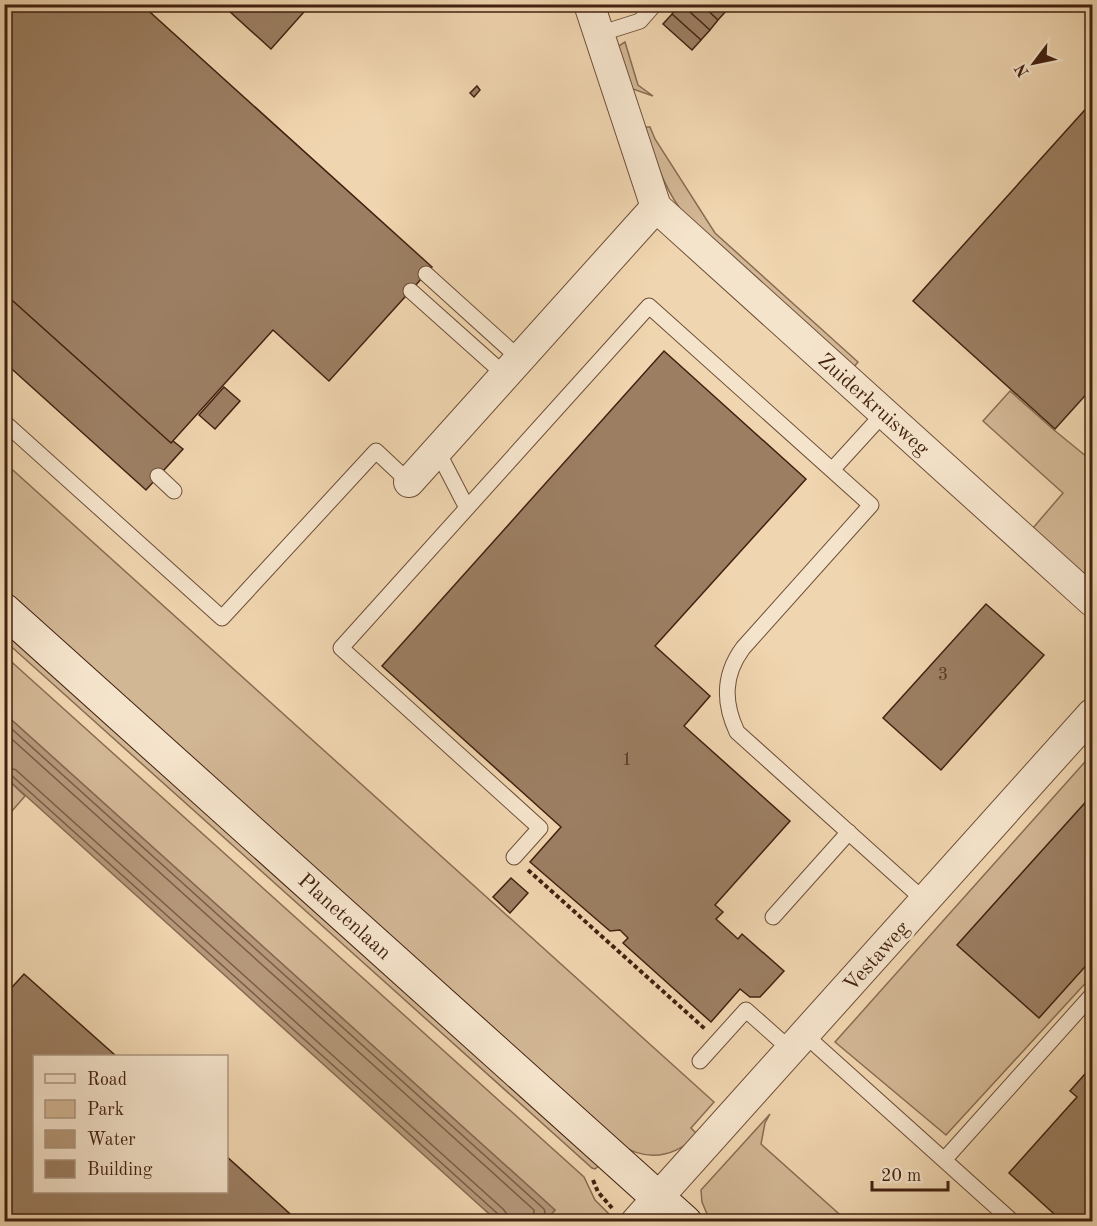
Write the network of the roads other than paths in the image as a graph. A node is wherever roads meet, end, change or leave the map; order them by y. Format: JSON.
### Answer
{"nodes":[{"id":1,"x":589,"y":4,"type":"edge"},
{"id":2,"x":635,"y":4,"type":"edge"},
{"id":3,"x":655,"y":4,"type":"edge"},
{"id":4,"x":640,"y":21,"type":"junction"},
{"id":5,"x":599,"y":34,"type":"junction"},
{"id":6,"x":656,"y":207,"type":"junction"},
{"id":7,"x":426,"y":274,"type":"dead end"},
{"id":8,"x":411,"y":291,"type":"dead end"},
{"id":9,"x":512,"y":367,"type":"junction"},
{"id":10,"x":884,"y":412,"type":"junction"},
{"id":11,"x":4,"y":422,"type":"edge"},
{"id":12,"x":437,"y":450,"type":"junction"},
{"id":13,"x":832,"y":470,"type":"junction"},
{"id":14,"x":158,"y":476,"type":"dead end"},
{"id":15,"x":409,"y":482,"type":"joint"},
{"id":16,"x":174,"y":491,"type":"dead end"},
{"id":17,"x":467,"y":508,"type":"junction"},
{"id":18,"x":1092,"y":601,"type":"edge"},
{"id":19,"x":4,"y":610,"type":"edge"},
{"id":20,"x":1092,"y":714,"type":"edge"},
{"id":21,"x":849,"y":832,"type":"junction"},
{"id":22,"x":514,"y":857,"type":"dead end"},
{"id":23,"x":925,"y":901,"type":"junction"},
{"id":24,"x":773,"y":917,"type":"dead end"},
{"id":25,"x":1092,"y":995,"type":"edge"},
{"id":26,"x":798,"y":1042,"type":"junction"},
{"id":27,"x":700,"y":1061,"type":"dead end"},
{"id":28,"x":944,"y":1160,"type":"junction"},
{"id":29,"x":659,"y":1198,"type":"junction"},
{"id":30,"x":636,"y":1221,"type":"edge"},
{"id":31,"x":685,"y":1221,"type":"edge"},
{"id":32,"x":1013,"y":1221,"type":"edge"}],
"edges":[{"from":1,"to":5,"type":"street","name":"Zuiderkruisweg"},
{"from":2,"to":4,"type":"lane"},
{"from":3,"to":4,"type":"lane"},
{"from":4,"to":5,"type":"lane"},
{"from":5,"to":6,"type":"street","name":"Zuiderkruisweg"},
{"from":6,"to":9,"type":"street"},
{"from":6,"to":10,"type":"street","name":"Zuiderkruisweg"},
{"from":7,"to":9,"type":"lane"},
{"from":8,"to":9,"type":"lane"},
{"from":9,"to":12,"type":"street"},
{"from":10,"to":13,"type":"lane"},
{"from":10,"to":18,"type":"street","name":"Zuiderkruisweg"},
{"from":11,"to":15,"type":"lane"},
{"from":12,"to":15,"type":"street"},
{"from":12,"to":17,"type":"lane"},
{"from":13,"to":17,"type":"lane"},
{"from":13,"to":21,"type":"lane"},
{"from":14,"to":16,"type":"lane"},
{"from":17,"to":22,"type":"lane"},
{"from":19,"to":29,"type":"street","name":"Planetenlaan"},
{"from":20,"to":23,"type":"street","name":"Vestaweg"},
{"from":21,"to":23,"type":"lane"},
{"from":21,"to":24,"type":"lane"},
{"from":23,"to":26,"type":"street","name":"Vestaweg"},
{"from":25,"to":28,"type":"lane"},
{"from":26,"to":27,"type":"lane"},
{"from":26,"to":28,"type":"lane"},
{"from":26,"to":29,"type":"street","name":"Vestaweg"},
{"from":28,"to":32,"type":"lane"},
{"from":29,"to":30,"type":"street","name":"Vestaweg"},
{"from":29,"to":31,"type":"street","name":"Planetenlaan"}]}
